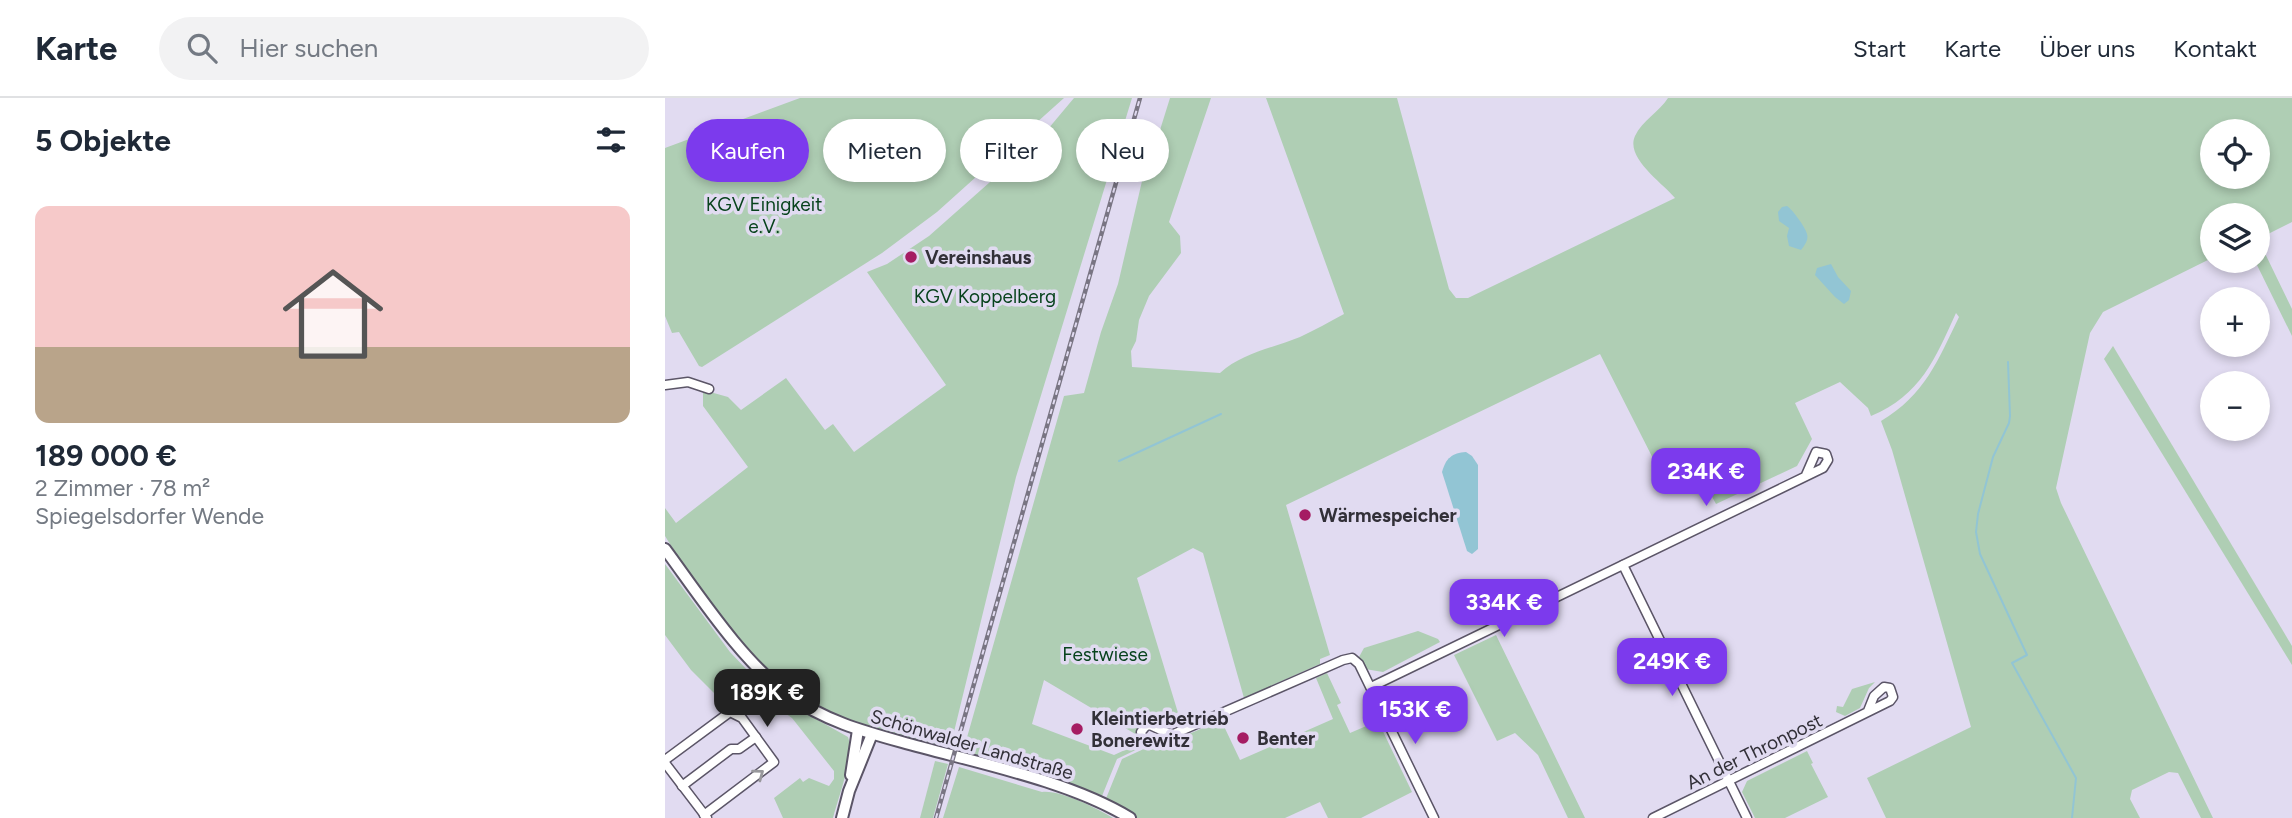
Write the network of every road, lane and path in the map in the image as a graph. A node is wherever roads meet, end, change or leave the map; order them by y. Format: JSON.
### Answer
{"nodes":[{"id":1,"x":665,"y":385,"type":"edge"},
{"id":2,"x":709,"y":389,"type":"dead end"},
{"id":3,"x":1806,"y":475,"type":"dead end"},
{"id":4,"x":665,"y":549,"type":"edge"},
{"id":5,"x":1623,"y":565,"type":"junction"},
{"id":6,"x":1371,"y":687,"type":"junction"},
{"id":7,"x":1868,"y":711,"type":"dead end"},
{"id":8,"x":858,"y":730,"type":"junction"},
{"id":9,"x":872,"y":734,"type":"junction"},
{"id":10,"x":1171,"y":735,"type":"dead end"},
{"id":11,"x":756,"y":737,"type":"junction"},
{"id":12,"x":665,"y":761,"type":"edge"},
{"id":13,"x":1729,"y":781,"type":"junction"},
{"id":14,"x":682,"y":786,"type":"junction"},
{"id":15,"x":849,"y":792,"type":"junction"},
{"id":16,"x":705,"y":816,"type":"edge"},
{"id":17,"x":842,"y":818,"type":"edge"},
{"id":18,"x":1129,"y":818,"type":"edge"},
{"id":19,"x":1434,"y":818,"type":"edge"},
{"id":20,"x":1653,"y":818,"type":"edge"},
{"id":21,"x":1747,"y":818,"type":"edge"}],
"edges":[{"from":1,"to":2,"type":"street"},
{"from":3,"to":5,"type":"street"},
{"from":4,"to":8,"type":"main road","name":"Schönwalder Landstraße"},
{"from":5,"to":6,"type":"street"},
{"from":5,"to":13,"type":"street"},
{"from":6,"to":10,"type":"street"},
{"from":6,"to":19,"type":"street"},
{"from":7,"to":13,"type":"street","name":"An der Thronpost"},
{"from":8,"to":9,"type":"main road","name":"Schönwalder Landstraße"},
{"from":8,"to":15,"type":"main road"},
{"from":9,"to":15,"type":"main road"},
{"from":9,"to":18,"type":"main road","name":"Schönwalder Landstraße"},
{"from":11,"to":12,"type":"street"},
{"from":11,"to":14,"type":"street"},
{"from":16,"to":11,"type":"street","one_way":true},
{"from":12,"to":14,"type":"street"},
{"from":13,"to":20,"type":"street","name":"An der Thronpost"},
{"from":13,"to":21,"type":"street"},
{"from":14,"to":16,"type":"street"},
{"from":15,"to":17,"type":"main road"}]}
